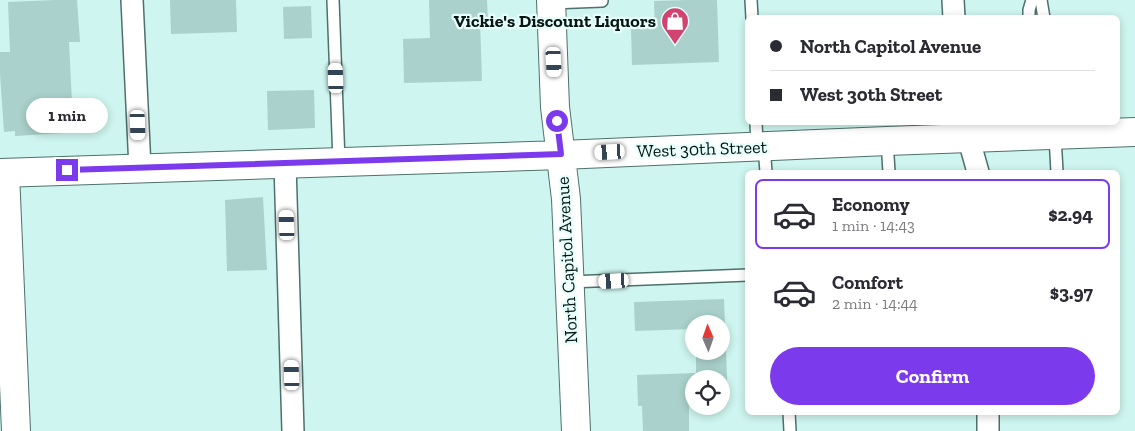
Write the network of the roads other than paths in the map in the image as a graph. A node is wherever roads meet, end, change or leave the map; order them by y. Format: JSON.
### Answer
{"nodes":[{"id":1,"x":132,"y":0,"type":"edge"},
{"id":2,"x":333,"y":0,"type":"edge"},
{"id":3,"x":751,"y":0,"type":"edge"},
{"id":4,"x":953,"y":0,"type":"edge"},
{"id":5,"x":1032,"y":0,"type":"edge"},
{"id":6,"x":1042,"y":0,"type":"edge"},
{"id":7,"x":551,"y":1,"type":"edge"},
{"id":8,"x":602,"y":1,"type":"edge"},
{"id":9,"x":752,"y":15,"type":"edge"},
{"id":10,"x":954,"y":15,"type":"edge"},
{"id":11,"x":1029,"y":15,"type":"edge"},
{"id":12,"x":1044,"y":15,"type":"edge"},
{"id":13,"x":1036,"y":129,"type":"edge"},
{"id":14,"x":966,"y":130,"type":"edge"},
{"id":15,"x":1135,"y":132,"type":"edge"},
{"id":16,"x":887,"y":141,"type":"junction"},
{"id":17,"x":761,"y":147,"type":"edge"},
{"id":18,"x":561,"y":154,"type":"junction"},
{"id":19,"x":339,"y":162,"type":"junction"},
{"id":20,"x":285,"y":164,"type":"junction"},
{"id":21,"x":140,"y":168,"type":"junction"},
{"id":22,"x":889,"y":170,"type":"edge"},
{"id":23,"x":977,"y":170,"type":"edge"},
{"id":24,"x":1056,"y":170,"type":"edge"},
{"id":25,"x":3,"y":173,"type":"edge"},
{"id":26,"x":745,"y":275,"type":"edge"},
{"id":27,"x":568,"y":282,"type":"junction"},
{"id":28,"x":789,"y":415,"type":"edge"},
{"id":29,"x":988,"y":415,"type":"edge"},
{"id":30,"x":16,"y":431,"type":"edge"},
{"id":31,"x":293,"y":431,"type":"edge"},
{"id":32,"x":576,"y":431,"type":"edge"},
{"id":33,"x":790,"y":431,"type":"edge"},
{"id":34,"x":988,"y":431,"type":"edge"}],
"edges":[{"from":1,"to":21,"type":"street"},
{"from":2,"to":19,"type":"lane"},
{"from":3,"to":9,"type":"lane"},
{"from":4,"to":10,"type":"street"},
{"from":5,"to":11,"type":"lane"},
{"from":6,"to":12,"type":"lane"},
{"from":7,"to":8,"type":"lane"},
{"from":7,"to":18,"type":"main road","name":"North Capitol Avenue"},
{"from":13,"to":14,"type":"main road","name":"West 30th Street"},
{"from":13,"to":15,"type":"main road","name":"West 30th Street"},
{"from":13,"to":24,"type":"lane"},
{"from":14,"to":16,"type":"main road","name":"West 30th Street"},
{"from":14,"to":23,"type":"street"},
{"from":16,"to":17,"type":"main road","name":"West 30th Street"},
{"from":16,"to":22,"type":"lane"},
{"from":17,"to":18,"type":"main road","name":"West 30th Street"},
{"from":18,"to":19,"type":"main road","name":"West 30th Street"},
{"from":18,"to":27,"type":"main road","name":"North Capitol Avenue"},
{"from":19,"to":20,"type":"main road","name":"West 30th Street"},
{"from":20,"to":21,"type":"main road","name":"West 30th Street"},
{"from":20,"to":31,"type":"street"},
{"from":21,"to":25,"type":"main road","name":"West 30th Street"},
{"from":25,"to":30,"type":"main road"},
{"from":26,"to":27,"type":"lane"},
{"from":27,"to":32,"type":"main road","name":"North Capitol Avenue"},
{"from":28,"to":33,"type":"lane"},
{"from":29,"to":34,"type":"street"}]}
